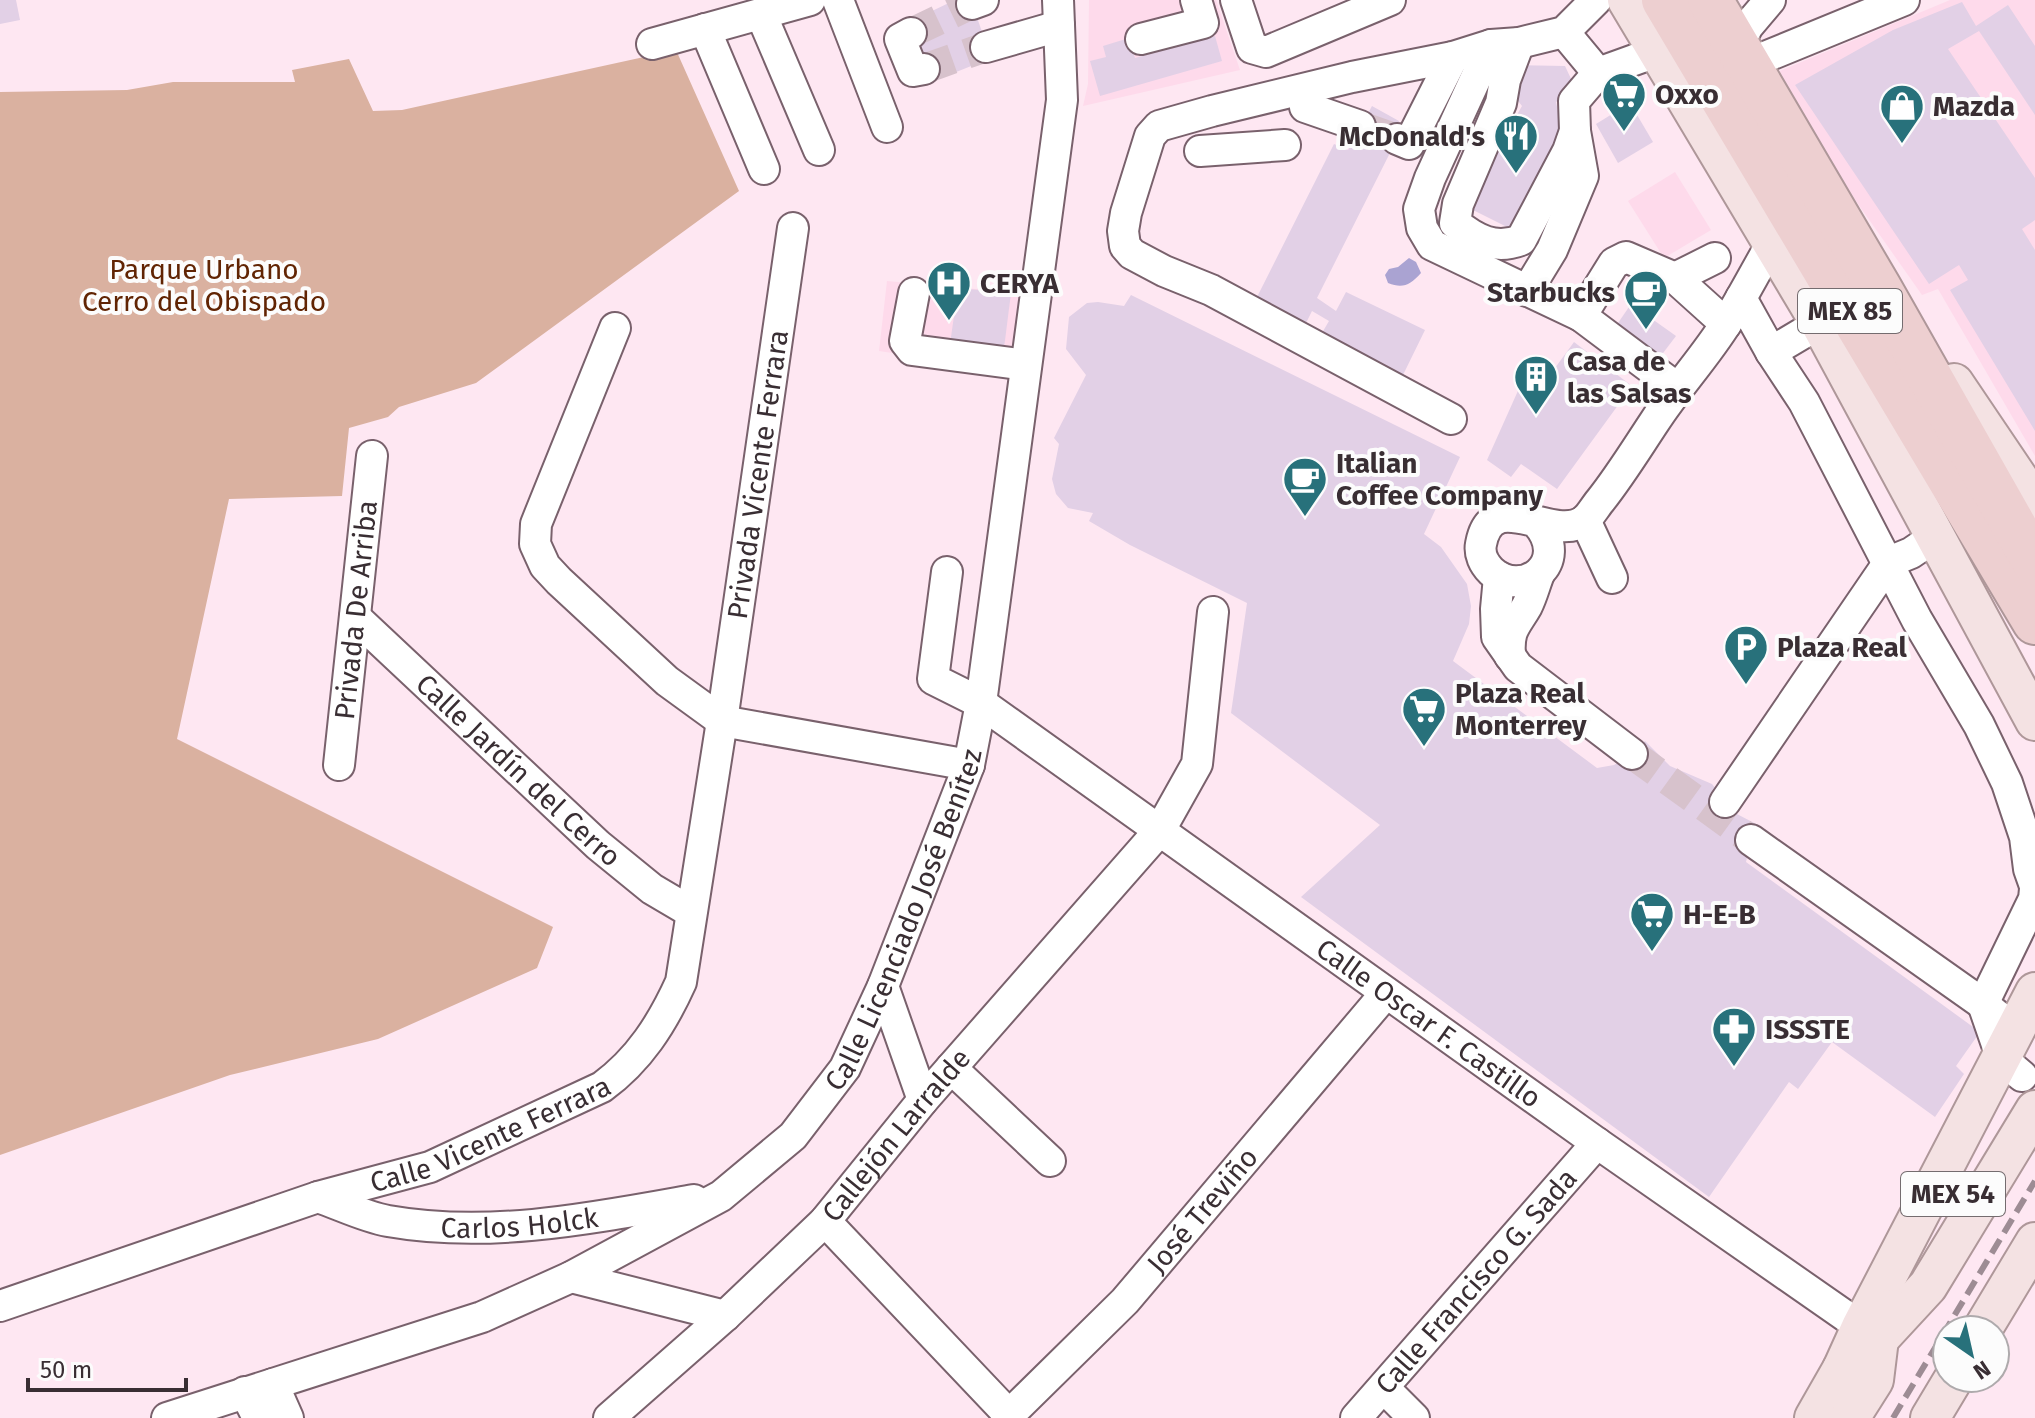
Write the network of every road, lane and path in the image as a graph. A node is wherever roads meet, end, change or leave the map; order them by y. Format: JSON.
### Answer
{"nodes":[{"id":1,"x":810,"y":0,"type":"edge"},
{"id":2,"x":838,"y":0,"type":"edge"},
{"id":3,"x":1196,"y":0,"type":"edge"},
{"id":4,"x":1236,"y":0,"type":"edge"},
{"id":5,"x":1390,"y":0,"type":"edge"},
{"id":6,"x":1596,"y":0,"type":"edge"},
{"id":7,"x":1627,"y":0,"type":"edge"},
{"id":8,"x":1664,"y":0,"type":"edge"},
{"id":9,"x":1710,"y":0,"type":"edge"},
{"id":10,"x":1770,"y":0,"type":"edge"},
{"id":11,"x":1904,"y":0,"type":"edge"},
{"id":12,"x":1059,"y":13,"type":"edge"},
{"id":13,"x":761,"y":14,"type":"junction"},
{"id":14,"x":705,"y":29,"type":"junction"},
{"id":15,"x":1564,"y":32,"type":"junction"},
{"id":16,"x":911,"y":33,"type":"dead end"},
{"id":17,"x":1141,"y":39,"type":"dead end"},
{"id":18,"x":652,"y":44,"type":"dead end"},
{"id":19,"x":1505,"y":44,"type":"junction"},
{"id":20,"x":986,"y":47,"type":"tunnel mouth"},
{"id":21,"x":1659,"y":51,"type":"junction"},
{"id":22,"x":1743,"y":55,"type":"junction"},
{"id":23,"x":1453,"y":57,"type":"junction"},
{"id":24,"x":924,"y":69,"type":"dead end"},
{"id":25,"x":1598,"y":73,"type":"junction"},
{"id":26,"x":1305,"y":107,"type":"dead end"},
{"id":27,"x":1360,"y":126,"type":"tunnel mouth"},
{"id":28,"x":887,"y":127,"type":"dead end"},
{"id":29,"x":1575,"y":131,"type":"junction"},
{"id":30,"x":1397,"y":139,"type":"dead end"},
{"id":31,"x":1285,"y":145,"type":"dead end"},
{"id":32,"x":819,"y":150,"type":"dead end"},
{"id":33,"x":1200,"y":151,"type":"dead end"},
{"id":34,"x":764,"y":169,"type":"dead end"},
{"id":35,"x":793,"y":228,"type":"dead end"},
{"id":36,"x":1772,"y":243,"type":"junction"},
{"id":37,"x":1715,"y":258,"type":"dead end"},
{"id":38,"x":1675,"y":278,"type":"junction"},
{"id":39,"x":1879,"y":288,"type":"junction"},
{"id":40,"x":1527,"y":291,"type":"junction"},
{"id":41,"x":914,"y":293,"type":"dead end"},
{"id":42,"x":1741,"y":298,"type":"junction"},
{"id":43,"x":1581,"y":316,"type":"junction"},
{"id":44,"x":1820,"y":323,"type":"junction"},
{"id":45,"x":1726,"y":324,"type":"junction"},
{"id":46,"x":615,"y":328,"type":"dead end"},
{"id":47,"x":1771,"y":352,"type":"junction"},
{"id":48,"x":1026,"y":365,"type":"junction"},
{"id":49,"x":1677,"y":388,"type":"junction"},
{"id":50,"x":1451,"y":419,"type":"dead end"},
{"id":51,"x":372,"y":456,"type":"dead end"},
{"id":52,"x":2035,"y":503,"type":"edge"},
{"id":53,"x":1585,"y":520,"type":"junction"},
{"id":54,"x":1537,"y":523,"type":"junction"},
{"id":55,"x":1939,"y":543,"type":"junction"},
{"id":56,"x":2035,"y":563,"type":"edge"},
{"id":57,"x":1887,"y":569,"type":"junction"},
{"id":58,"x":947,"y":572,"type":"dead end"},
{"id":59,"x":1539,"y":574,"type":"junction"},
{"id":60,"x":1499,"y":577,"type":"junction"},
{"id":61,"x":1612,"y":578,"type":"dead end"},
{"id":62,"x":1213,"y":612,"type":"dead end"},
{"id":63,"x":355,"y":617,"type":"junction"},
{"id":64,"x":2035,"y":622,"type":"edge"},
{"id":65,"x":1510,"y":656,"type":"junction"},
{"id":66,"x":981,"y":703,"type":"junction"},
{"id":67,"x":722,"y":721,"type":"junction"},
{"id":68,"x":2035,"y":721,"type":"edge"},
{"id":69,"x":1632,"y":754,"type":"tunnel mouth"},
{"id":70,"x":339,"y":765,"type":"dead end"},
{"id":71,"x":969,"y":765,"type":"junction"},
{"id":72,"x":1725,"y":802,"type":"dead end"},
{"id":73,"x":1160,"y":830,"type":"junction"},
{"id":74,"x":1751,"y":840,"type":"tunnel mouth"},
{"id":75,"x":2035,"y":888,"type":"edge"},
{"id":76,"x":691,"y":912,"type":"junction"},
{"id":77,"x":883,"y":986,"type":"junction"},
{"id":78,"x":1386,"y":993,"type":"junction"},
{"id":79,"x":2018,"y":1036,"type":"edge"},
{"id":80,"x":951,"y":1068,"type":"junction"},
{"id":81,"x":923,"y":1100,"type":"junction"},
{"id":82,"x":1597,"y":1143,"type":"junction"},
{"id":83,"x":1050,"y":1161,"type":"dead end"},
{"id":84,"x":721,"y":1196,"type":"junction"},
{"id":85,"x":318,"y":1197,"type":"junction"},
{"id":86,"x":825,"y":1221,"type":"junction"},
{"id":87,"x":2035,"y":1242,"type":"edge"},
{"id":88,"x":571,"y":1277,"type":"junction"},
{"id":89,"x":0,"y":1306,"type":"edge"},
{"id":90,"x":1992,"y":1314,"type":"edge"},
{"id":91,"x":725,"y":1316,"type":"junction"},
{"id":92,"x":1870,"y":1333,"type":"junction"},
{"id":93,"x":1384,"y":1388,"type":"junction"},
{"id":94,"x":258,"y":1398,"type":"edge"},
{"id":95,"x":1009,"y":1417,"type":"edge"},
{"id":96,"x":167,"y":1418,"type":"edge"},
{"id":97,"x":288,"y":1418,"type":"edge"},
{"id":98,"x":609,"y":1418,"type":"edge"},
{"id":99,"x":1356,"y":1418,"type":"edge"},
{"id":100,"x":1414,"y":1418,"type":"edge"},
{"id":101,"x":1814,"y":1418,"type":"edge"},
{"id":102,"x":1850,"y":1418,"type":"edge"}],
"edges":[{"from":1,"to":13,"type":"street"},
{"from":2,"to":28,"type":"street"},
{"from":3,"to":17,"type":"street"},
{"from":4,"to":5,"type":"street"},
{"from":6,"to":15,"type":"street"},
{"from":7,"to":21,"type":"main road","number":"MEX 85"},
{"from":8,"to":64,"type":"highway","number":"MEX 85"},
{"from":9,"to":22,"type":"highway","number":"MEX 85"},
{"from":10,"to":22,"type":"street"},
{"from":11,"to":22,"type":"street"},
{"from":12,"to":20,"type":"street"},
{"from":12,"to":48,"type":"street","name":"Calle Licenciado José Benítez"},
{"from":13,"to":14,"type":"street"},
{"from":13,"to":32,"type":"street"},
{"from":14,"to":18,"type":"street"},
{"from":14,"to":34,"type":"street"},
{"from":15,"to":19,"type":"street"},
{"from":15,"to":25,"type":"street"},
{"from":16,"to":24,"type":"street"},
{"from":19,"to":23,"type":"street"},
{"from":19,"to":29,"type":"street"},
{"from":19,"to":40,"type":"street"},
{"from":21,"to":25,"type":"street"},
{"from":21,"to":36,"type":"main road","number":"MEX 85"},
{"from":22,"to":39,"type":"highway","number":"MEX 85"},
{"from":23,"to":30,"type":"street"},
{"from":23,"to":50,"type":"street"},
{"from":25,"to":29,"type":"street"},
{"from":26,"to":27,"type":"street"},
{"from":29,"to":40,"type":"street"},
{"from":31,"to":33,"type":"street"},
{"from":35,"to":67,"type":"street","name":"Privada Vicente Ferrara"},
{"from":36,"to":42,"type":"street"},
{"from":36,"to":44,"type":"main road","number":"MEX 85"},
{"from":37,"to":38,"type":"street"},
{"from":38,"to":43,"type":"street"},
{"from":38,"to":45,"type":"street"},
{"from":39,"to":52,"type":"main road"},
{"from":39,"to":56,"type":"highway","number":"MEX 85"},
{"from":40,"to":43,"type":"street"},
{"from":41,"to":48,"type":"street"},
{"from":42,"to":45,"type":"street"},
{"from":42,"to":47,"type":"street"},
{"from":43,"to":49,"type":"street"},
{"from":44,"to":47,"type":"street"},
{"from":44,"to":55,"type":"main road","number":"MEX 85"},
{"from":45,"to":49,"type":"street"},
{"from":46,"to":67,"type":"street"},
{"from":47,"to":57,"type":"street"},
{"from":48,"to":66,"type":"street","name":"Calle Licenciado José Benítez"},
{"from":49,"to":53,"type":"street"},
{"from":51,"to":63,"type":"street","name":"Privada De Arriba"},
{"from":53,"to":54,"type":"street"},
{"from":53,"to":61,"type":"street"},
{"from":54,"to":59,"type":"street"},
{"from":54,"to":60,"type":"street"},
{"from":55,"to":57,"type":"street"},
{"from":55,"to":68,"type":"main road","number":"MEX 85"},
{"from":57,"to":72,"type":"street"},
{"from":57,"to":75,"type":"street"},
{"from":58,"to":66,"type":"street","name":"Calle Oscar F. Castillo"},
{"from":59,"to":60,"type":"street"},
{"from":59,"to":65,"type":"street"},
{"from":60,"to":65,"type":"street"},
{"from":62,"to":73,"type":"street","name":"Callejón Larralde"},
{"from":63,"to":70,"type":"street","name":"Privada De Arriba"},
{"from":63,"to":76,"type":"street","name":"Calle Jardín del Cerro"},
{"from":65,"to":69,"type":"street"},
{"from":66,"to":71,"type":"street","name":"Calle Licenciado José Benítez"},
{"from":66,"to":73,"type":"street","name":"Calle Oscar F. Castillo"},
{"from":67,"to":71,"type":"street"},
{"from":67,"to":76,"type":"street","name":"Calle Vicente Ferrara"},
{"from":71,"to":77,"type":"street","name":"Calle Licenciado José Benítez"},
{"from":73,"to":78,"type":"street","name":"Calle Oscar F. Castillo"},
{"from":73,"to":80,"type":"street","name":"Callejón Larralde"},
{"from":74,"to":79,"type":"street"},
{"from":75,"to":79,"type":"street"},
{"from":76,"to":85,"type":"street","name":"Calle Vicente Ferrara"},
{"from":77,"to":81,"type":"street"},
{"from":77,"to":84,"type":"street","name":"Calle Licenciado José Benítez"},
{"from":78,"to":82,"type":"street","name":"Calle Oscar F. Castillo"},
{"from":78,"to":95,"type":"street","name":"José Treviño"},
{"from":79,"to":92,"type":"main road"},
{"from":79,"to":92,"type":"main road","number":"MEX 54"},
{"from":80,"to":81,"type":"street","name":"Callejón Larralde"},
{"from":80,"to":83,"type":"street"},
{"from":81,"to":86,"type":"street","name":"Callejón Larralde"},
{"from":82,"to":92,"type":"street","name":"Calle Oscar F. Castillo"},
{"from":82,"to":93,"type":"street","name":"Calle Francisco G. Sada"},
{"from":84,"to":85,"type":"street","name":"Carlos Holck"},
{"from":84,"to":88,"type":"street","name":"Calle Licenciado José Benítez"},
{"from":85,"to":89,"type":"street","name":"Calle Vicente Ferrara"},
{"from":86,"to":91,"type":"street","name":"Callejón Larralde"},
{"from":86,"to":95,"type":"street"},
{"from":87,"to":90,"type":"main road","number":"MEX 54"},
{"from":88,"to":91,"type":"street"},
{"from":88,"to":94,"type":"street","name":"Calle Licenciado José Benítez"},
{"from":91,"to":98,"type":"street","name":"Callejón Larralde"},
{"from":92,"to":101,"type":"main road"},
{"from":92,"to":102,"type":"main road"},
{"from":93,"to":99,"type":"street","name":"Calle Francisco G. Sada"},
{"from":93,"to":100,"type":"street"},
{"from":94,"to":96,"type":"street","name":"Calle Licenciado José Benítez"},
{"from":94,"to":97,"type":"street"}]}
